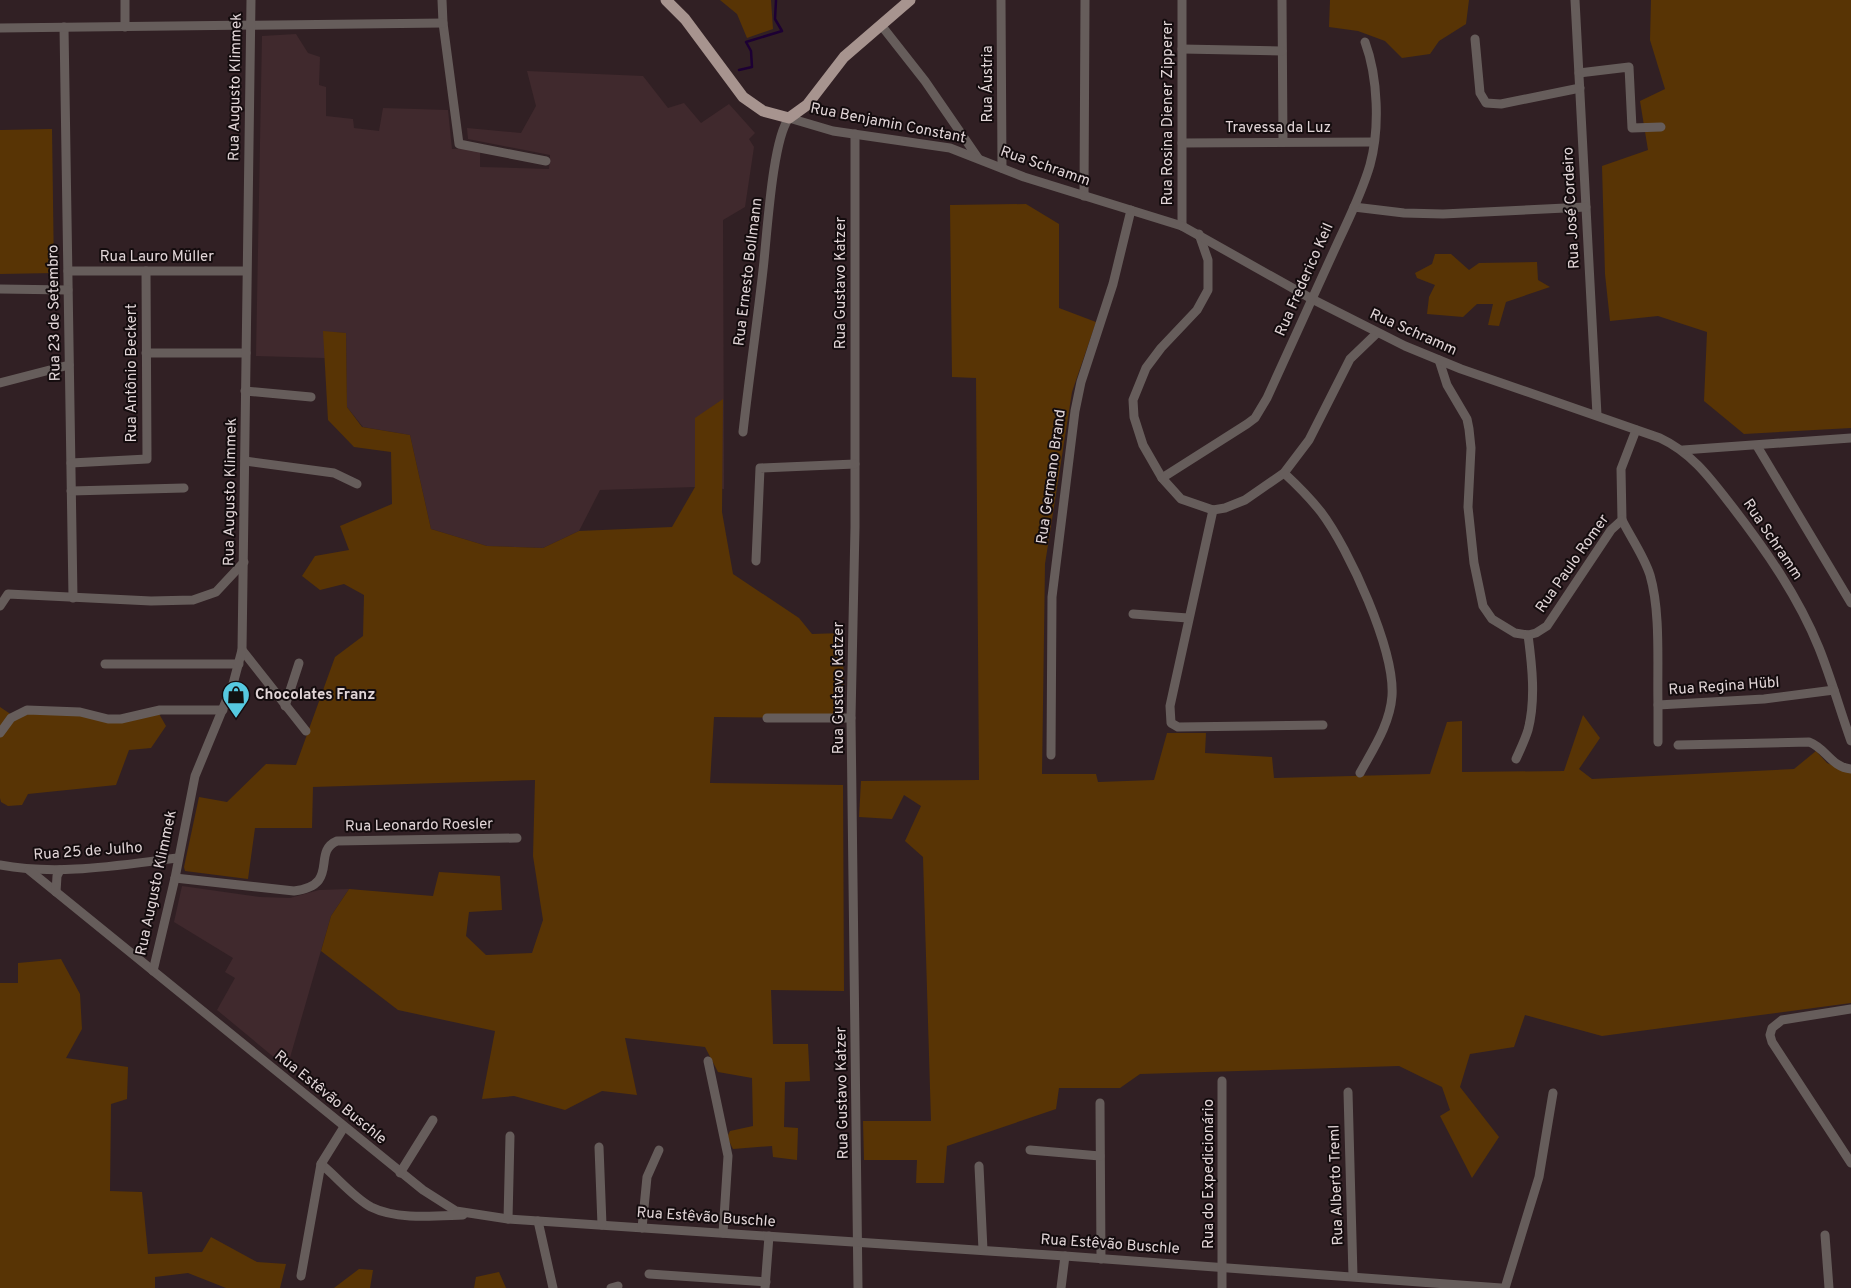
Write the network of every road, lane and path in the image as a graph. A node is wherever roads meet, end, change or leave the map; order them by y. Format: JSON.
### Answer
{"nodes":[{"id":1,"x":125,"y":0,"type":"edge"},
{"id":2,"x":251,"y":0,"type":"edge"},
{"id":3,"x":442,"y":0,"type":"edge"},
{"id":4,"x":666,"y":0,"type":"edge"},
{"id":5,"x":910,"y":0,"type":"edge"},
{"id":6,"x":1001,"y":0,"type":"edge"},
{"id":7,"x":1085,"y":0,"type":"edge"},
{"id":8,"x":1182,"y":0,"type":"edge"},
{"id":9,"x":1282,"y":0,"type":"edge"},
{"id":10,"x":1576,"y":0,"type":"edge"},
{"id":11,"x":443,"y":23,"type":"junction"},
{"id":12,"x":251,"y":25,"type":"junction"},
{"id":13,"x":881,"y":26,"type":"junction"},
{"id":14,"x":126,"y":27,"type":"junction"},
{"id":15,"x":0,"y":28,"type":"edge"},
{"id":16,"x":64,"y":28,"type":"junction"},
{"id":17,"x":1475,"y":39,"type":"dead end"},
{"id":18,"x":1365,"y":42,"type":"dead end"},
{"id":19,"x":1182,"y":49,"type":"junction"},
{"id":20,"x":1282,"y":51,"type":"junction"},
{"id":21,"x":1579,"y":73,"type":"junction"},
{"id":22,"x":1580,"y":88,"type":"junction"},
{"id":23,"x":789,"y":118,"type":"junction"},
{"id":24,"x":1661,"y":127,"type":"dead end"},
{"id":25,"x":855,"y":134,"type":"junction"},
{"id":26,"x":1283,"y":142,"type":"junction"},
{"id":27,"x":1374,"y":142,"type":"junction"},
{"id":28,"x":1182,"y":143,"type":"junction"},
{"id":29,"x":978,"y":158,"type":"junction"},
{"id":30,"x":546,"y":161,"type":"dead end"},
{"id":31,"x":1002,"y":168,"type":"junction"},
{"id":32,"x":1084,"y":196,"type":"junction"},
{"id":33,"x":1586,"y":206,"type":"junction"},
{"id":34,"x":1354,"y":207,"type":"junction"},
{"id":35,"x":1130,"y":210,"type":"junction"},
{"id":36,"x":1182,"y":226,"type":"junction"},
{"id":37,"x":1199,"y":234,"type":"junction"},
{"id":38,"x":68,"y":271,"type":"junction"},
{"id":39,"x":146,"y":271,"type":"junction"},
{"id":40,"x":246,"y":271,"type":"junction"},
{"id":41,"x":0,"y":289,"type":"edge"},
{"id":42,"x":68,"y":290,"type":"junction"},
{"id":43,"x":1312,"y":299,"type":"junction"},
{"id":44,"x":1377,"y":333,"type":"junction"},
{"id":45,"x":146,"y":353,"type":"junction"},
{"id":46,"x":246,"y":353,"type":"junction"},
{"id":47,"x":1439,"y":360,"type":"junction"},
{"id":48,"x":69,"y":365,"type":"junction"},
{"id":49,"x":0,"y":383,"type":"edge"},
{"id":50,"x":246,"y":391,"type":"junction"},
{"id":51,"x":311,"y":397,"type":"dead end"},
{"id":52,"x":1596,"y":415,"type":"junction"},
{"id":53,"x":1636,"y":430,"type":"junction"},
{"id":54,"x":743,"y":432,"type":"dead end"},
{"id":55,"x":1851,"y":438,"type":"edge"},
{"id":56,"x":1757,"y":446,"type":"junction"},
{"id":57,"x":1683,"y":450,"type":"junction"},
{"id":58,"x":245,"y":461,"type":"junction"},
{"id":59,"x":71,"y":463,"type":"junction"},
{"id":60,"x":855,"y":464,"type":"junction"},
{"id":61,"x":1284,"y":473,"type":"junction"},
{"id":62,"x":1162,"y":478,"type":"junction"},
{"id":63,"x":358,"y":484,"type":"dead end"},
{"id":64,"x":184,"y":488,"type":"dead end"},
{"id":65,"x":72,"y":491,"type":"junction"},
{"id":66,"x":1213,"y":510,"type":"junction"},
{"id":67,"x":1622,"y":520,"type":"junction"},
{"id":68,"x":756,"y":561,"type":"dead end"},
{"id":69,"x":244,"y":562,"type":"junction"},
{"id":70,"x":73,"y":598,"type":"junction"},
{"id":71,"x":1851,"y":603,"type":"edge"},
{"id":72,"x":0,"y":606,"type":"edge"},
{"id":73,"x":1133,"y":614,"type":"dead end"},
{"id":74,"x":1188,"y":618,"type":"junction"},
{"id":75,"x":1528,"y":635,"type":"junction"},
{"id":76,"x":242,"y":650,"type":"junction"},
{"id":77,"x":299,"y":663,"type":"dead end"},
{"id":78,"x":105,"y":664,"type":"dead end"},
{"id":79,"x":239,"y":664,"type":"junction"},
{"id":80,"x":1834,"y":690,"type":"junction"},
{"id":81,"x":1658,"y":705,"type":"junction"},
{"id":82,"x":285,"y":706,"type":"junction"},
{"id":83,"x":223,"y":710,"type":"junction"},
{"id":84,"x":1851,"y":717,"type":"edge"},
{"id":85,"x":767,"y":718,"type":"dead end"},
{"id":86,"x":851,"y":718,"type":"junction"},
{"id":87,"x":1322,"y":725,"type":"dead end"},
{"id":88,"x":1846,"y":727,"type":"junction"},
{"id":89,"x":306,"y":731,"type":"dead end"},
{"id":90,"x":0,"y":733,"type":"edge"},
{"id":91,"x":1851,"y":741,"type":"edge"},
{"id":92,"x":1658,"y":742,"type":"dead end"},
{"id":93,"x":1678,"y":744,"type":"dead end"},
{"id":94,"x":1051,"y":755,"type":"dead end"},
{"id":95,"x":1516,"y":759,"type":"dead end"},
{"id":96,"x":1851,"y":769,"type":"edge"},
{"id":97,"x":1360,"y":773,"type":"dead end"},
{"id":98,"x":517,"y":838,"type":"dead end"},
{"id":99,"x":178,"y":858,"type":"junction"},
{"id":100,"x":0,"y":865,"type":"edge"},
{"id":101,"x":29,"y":870,"type":"junction"},
{"id":102,"x":60,"y":870,"type":"junction"},
{"id":103,"x":175,"y":878,"type":"junction"},
{"id":104,"x":56,"y":892,"type":"junction"},
{"id":105,"x":153,"y":971,"type":"junction"},
{"id":106,"x":1851,"y":1009,"type":"edge"},
{"id":107,"x":708,"y":1061,"type":"dead end"},
{"id":108,"x":1222,"y":1081,"type":"dead end"},
{"id":109,"x":1348,"y":1092,"type":"dead end"},
{"id":110,"x":1552,"y":1093,"type":"dead end"},
{"id":111,"x":1100,"y":1103,"type":"dead end"},
{"id":112,"x":433,"y":1120,"type":"dead end"},
{"id":113,"x":344,"y":1127,"type":"junction"},
{"id":114,"x":510,"y":1136,"type":"dead end"},
{"id":115,"x":598,"y":1147,"type":"dead end"},
{"id":116,"x":659,"y":1150,"type":"dead end"},
{"id":117,"x":1030,"y":1150,"type":"dead end"},
{"id":118,"x":1100,"y":1156,"type":"junction"},
{"id":119,"x":1851,"y":1162,"type":"edge"},
{"id":120,"x":321,"y":1164,"type":"junction"},
{"id":121,"x":979,"y":1166,"type":"dead end"},
{"id":122,"x":400,"y":1172,"type":"junction"},
{"id":123,"x":470,"y":1214,"type":"junction"},
{"id":124,"x":508,"y":1219,"type":"junction"},
{"id":125,"x":538,"y":1221,"type":"junction"},
{"id":126,"x":602,"y":1225,"type":"junction"},
{"id":127,"x":642,"y":1228,"type":"junction"},
{"id":128,"x":724,"y":1233,"type":"junction"},
{"id":129,"x":1825,"y":1235,"type":"dead end"},
{"id":130,"x":769,"y":1236,"type":"junction"},
{"id":131,"x":859,"y":1242,"type":"junction"},
{"id":132,"x":983,"y":1250,"type":"junction"},
{"id":133,"x":1065,"y":1256,"type":"junction"},
{"id":134,"x":1100,"y":1258,"type":"junction"},
{"id":135,"x":1223,"y":1267,"type":"junction"},
{"id":136,"x":649,"y":1274,"type":"dead end"},
{"id":137,"x":301,"y":1276,"type":"dead end"},
{"id":138,"x":1353,"y":1276,"type":"junction"},
{"id":139,"x":765,"y":1285,"type":"edge"},
{"id":140,"x":1464,"y":1286,"type":"edge"},
{"id":141,"x":553,"y":1288,"type":"edge"},
{"id":142,"x":858,"y":1288,"type":"edge"},
{"id":143,"x":1061,"y":1288,"type":"edge"},
{"id":144,"x":1222,"y":1288,"type":"edge"},
{"id":145,"x":1501,"y":1288,"type":"edge"},
{"id":146,"x":1505,"y":1288,"type":"edge"},
{"id":147,"x":1829,"y":1288,"type":"edge"}],
"edges":[{"from":1,"to":14,"type":"street"},
{"from":2,"to":12,"type":"street","name":"Rua Augusto Klimmek"},
{"from":3,"to":11,"type":"street"},
{"from":4,"to":23,"type":"main road","name":"Rua Benjamin Constant"},
{"from":5,"to":13,"type":"main road"},
{"from":6,"to":31,"type":"street","name":"Rua Áustria"},
{"from":7,"to":32,"type":"street"},
{"from":8,"to":19,"type":"street","name":"Rua Rosina Diener Zipperer"},
{"from":9,"to":20,"type":"street"},
{"from":10,"to":21,"type":"street","name":"Rua José Cordeiro"},
{"from":11,"to":12,"type":"street"},
{"from":11,"to":30,"type":"street"},
{"from":12,"to":14,"type":"street"},
{"from":12,"to":40,"type":"street","name":"Rua Augusto Klimmek"},
{"from":13,"to":23,"type":"main road"},
{"from":13,"to":29,"type":"street","name":"Rua Schramm"},
{"from":14,"to":16,"type":"street"},
{"from":15,"to":16,"type":"street"},
{"from":16,"to":38,"type":"street","name":"Rua 23 de Setembro"},
{"from":17,"to":22,"type":"street"},
{"from":18,"to":27,"type":"street","name":"Rua Frederico Keil"},
{"from":19,"to":20,"type":"street"},
{"from":19,"to":28,"type":"street","name":"Rua Rosina Diener Zipperer"},
{"from":20,"to":26,"type":"street"},
{"from":21,"to":22,"type":"street","name":"Rua José Cordeiro"},
{"from":21,"to":24,"type":"street"},
{"from":22,"to":33,"type":"street","name":"Rua José Cordeiro"},
{"from":23,"to":25,"type":"street","name":"Rua Benjamin Constant"},
{"from":23,"to":54,"type":"street","name":"Rua Ernesto Bollmann"},
{"from":25,"to":29,"type":"street","name":"Rua Benjamin Constant"},
{"from":25,"to":60,"type":"street","name":"Rua Gustavo Katzer"},
{"from":26,"to":27,"type":"street","name":"Travessa da Luz"},
{"from":26,"to":28,"type":"street","name":"Travessa da Luz"},
{"from":27,"to":34,"type":"street","name":"Rua Frederico Keil"},
{"from":28,"to":36,"type":"street","name":"Rua Rosina Diener Zipperer"},
{"from":29,"to":31,"type":"street","name":"Rua Schramm"},
{"from":31,"to":32,"type":"street","name":"Rua Schramm"},
{"from":32,"to":35,"type":"street","name":"Rua Schramm"},
{"from":33,"to":34,"type":"street"},
{"from":33,"to":52,"type":"street","name":"Rua José Cordeiro"},
{"from":34,"to":43,"type":"street","name":"Rua Frederico Keil"},
{"from":35,"to":36,"type":"street","name":"Rua Schramm"},
{"from":35,"to":94,"type":"street","name":"Rua Germano Brand"},
{"from":36,"to":37,"type":"street","name":"Rua Schramm"},
{"from":37,"to":43,"type":"street","name":"Rua Schramm"},
{"from":37,"to":62,"type":"street"},
{"from":38,"to":39,"type":"street","name":"Rua Lauro Müller"},
{"from":38,"to":42,"type":"street","name":"Rua 23 de Setembro"},
{"from":39,"to":40,"type":"street","name":"Rua Lauro Müller"},
{"from":39,"to":45,"type":"street","name":"Rua Antônio Beckert"},
{"from":40,"to":46,"type":"street","name":"Rua Augusto Klimmek"},
{"from":41,"to":42,"type":"street"},
{"from":42,"to":48,"type":"street","name":"Rua 23 de Setembro"},
{"from":43,"to":44,"type":"street","name":"Rua Schramm"},
{"from":43,"to":62,"type":"street","name":"Rua Frederico Keil"},
{"from":44,"to":47,"type":"street","name":"Rua Schramm"},
{"from":44,"to":61,"type":"street"},
{"from":45,"to":46,"type":"street"},
{"from":45,"to":59,"type":"street","name":"Rua Antônio Beckert"},
{"from":46,"to":50,"type":"street","name":"Rua Augusto Klimmek"},
{"from":47,"to":52,"type":"street","name":"Rua Schramm"},
{"from":47,"to":75,"type":"street"},
{"from":48,"to":49,"type":"street"},
{"from":48,"to":59,"type":"street","name":"Rua 23 de Setembro"},
{"from":50,"to":51,"type":"street"},
{"from":50,"to":58,"type":"street","name":"Rua Augusto Klimmek"},
{"from":52,"to":53,"type":"street","name":"Rua Schramm"},
{"from":53,"to":57,"type":"street","name":"Rua Schramm"},
{"from":53,"to":67,"type":"street","name":"Rua Paulo Romer"},
{"from":55,"to":56,"type":"street"},
{"from":56,"to":57,"type":"street"},
{"from":56,"to":71,"type":"street"},
{"from":57,"to":80,"type":"street","name":"Rua Schramm"},
{"from":58,"to":63,"type":"street"},
{"from":58,"to":69,"type":"street","name":"Rua Augusto Klimmek"},
{"from":59,"to":65,"type":"street","name":"Rua 23 de Setembro"},
{"from":60,"to":68,"type":"street"},
{"from":60,"to":86,"type":"street","name":"Rua Gustavo Katzer"},
{"from":61,"to":66,"type":"street"},
{"from":61,"to":97,"type":"street"},
{"from":62,"to":66,"type":"street"},
{"from":64,"to":65,"type":"street"},
{"from":65,"to":70,"type":"street","name":"Rua 23 de Setembro"},
{"from":66,"to":74,"type":"street"},
{"from":67,"to":75,"type":"street","name":"Rua Paulo Romer"},
{"from":67,"to":81,"type":"street","name":"Rua Regina Hübl"},
{"from":69,"to":70,"type":"street"},
{"from":69,"to":76,"type":"street","name":"Rua Augusto Klimmek"},
{"from":70,"to":72,"type":"street"},
{"from":73,"to":74,"type":"street"},
{"from":74,"to":87,"type":"street"},
{"from":75,"to":95,"type":"street"},
{"from":76,"to":79,"type":"street","name":"Rua Augusto Klimmek"},
{"from":76,"to":82,"type":"street"},
{"from":77,"to":82,"type":"street"},
{"from":78,"to":79,"type":"street"},
{"from":79,"to":83,"type":"street","name":"Rua Augusto Klimmek"},
{"from":80,"to":81,"type":"street","name":"Rua Regina Hübl"},
{"from":80,"to":88,"type":"street","name":"Rua Schramm"},
{"from":81,"to":92,"type":"street"},
{"from":82,"to":89,"type":"street"},
{"from":83,"to":90,"type":"street"},
{"from":83,"to":99,"type":"street","name":"Rua Augusto Klimmek"},
{"from":84,"to":88,"type":"street"},
{"from":85,"to":86,"type":"street"},
{"from":86,"to":131,"type":"street","name":"Rua Gustavo Katzer"},
{"from":88,"to":91,"type":"street","name":"Rua Schramm"},
{"from":93,"to":96,"type":"street"},
{"from":98,"to":103,"type":"street","name":"Rua Leonardo Roesler"},
{"from":99,"to":102,"type":"street","name":"Rua 25 de Julho"},
{"from":99,"to":103,"type":"street","name":"Rua Augusto Klimmek"},
{"from":100,"to":101,"type":"street","name":"Rua 25 de Julho"},
{"from":101,"to":102,"type":"street","name":"Rua 25 de Julho"},
{"from":101,"to":104,"type":"street","name":"Rua Estêvão Buschle"},
{"from":102,"to":104,"type":"street"},
{"from":103,"to":105,"type":"street","name":"Rua Augusto Klimmek"},
{"from":104,"to":105,"type":"street","name":"Rua Estêvão Buschle"},
{"from":105,"to":113,"type":"street","name":"Rua Estêvão Buschle"},
{"from":106,"to":119,"type":"street"},
{"from":107,"to":128,"type":"street"},
{"from":108,"to":135,"type":"street","name":"Rua do Expedicionário"},
{"from":109,"to":138,"type":"street","name":"Rua Alberto Treml"},
{"from":110,"to":146,"type":"street"},
{"from":111,"to":118,"type":"street"},
{"from":112,"to":122,"type":"street"},
{"from":113,"to":120,"type":"street"},
{"from":113,"to":122,"type":"street","name":"Rua Estêvão Buschle"},
{"from":114,"to":124,"type":"street"},
{"from":115,"to":126,"type":"street"},
{"from":116,"to":127,"type":"street"},
{"from":117,"to":118,"type":"street"},
{"from":118,"to":134,"type":"street"},
{"from":120,"to":123,"type":"street"},
{"from":120,"to":137,"type":"street"},
{"from":121,"to":132,"type":"street"},
{"from":122,"to":123,"type":"street","name":"Rua Estêvão Buschle"},
{"from":123,"to":124,"type":"street","name":"Rua Estêvão Buschle"},
{"from":124,"to":125,"type":"street","name":"Rua Estêvão Buschle"},
{"from":125,"to":126,"type":"street","name":"Rua Estêvão Buschle"},
{"from":125,"to":141,"type":"street"},
{"from":126,"to":127,"type":"street","name":"Rua Estêvão Buschle"},
{"from":127,"to":128,"type":"street","name":"Rua Estêvão Buschle"},
{"from":128,"to":130,"type":"street","name":"Rua Estêvão Buschle"},
{"from":129,"to":147,"type":"street"},
{"from":130,"to":131,"type":"street","name":"Rua Estêvão Buschle"},
{"from":130,"to":139,"type":"street"},
{"from":131,"to":132,"type":"street","name":"Rua Estêvão Buschle"},
{"from":131,"to":142,"type":"street","name":"Rua Gustavo Katzer"},
{"from":132,"to":133,"type":"street","name":"Rua Estêvão Buschle"},
{"from":133,"to":134,"type":"street","name":"Rua Estêvão Buschle"},
{"from":133,"to":143,"type":"street"},
{"from":134,"to":135,"type":"street","name":"Rua Estêvão Buschle"},
{"from":135,"to":138,"type":"street","name":"Rua Estêvão Buschle"},
{"from":135,"to":144,"type":"street","name":"Rua do Expedicionário"},
{"from":136,"to":139,"type":"street"},
{"from":138,"to":140,"type":"street","name":"Rua Estêvão Buschle"},
{"from":140,"to":145,"type":"street","name":"Rua Estêvão Buschle"}]}
